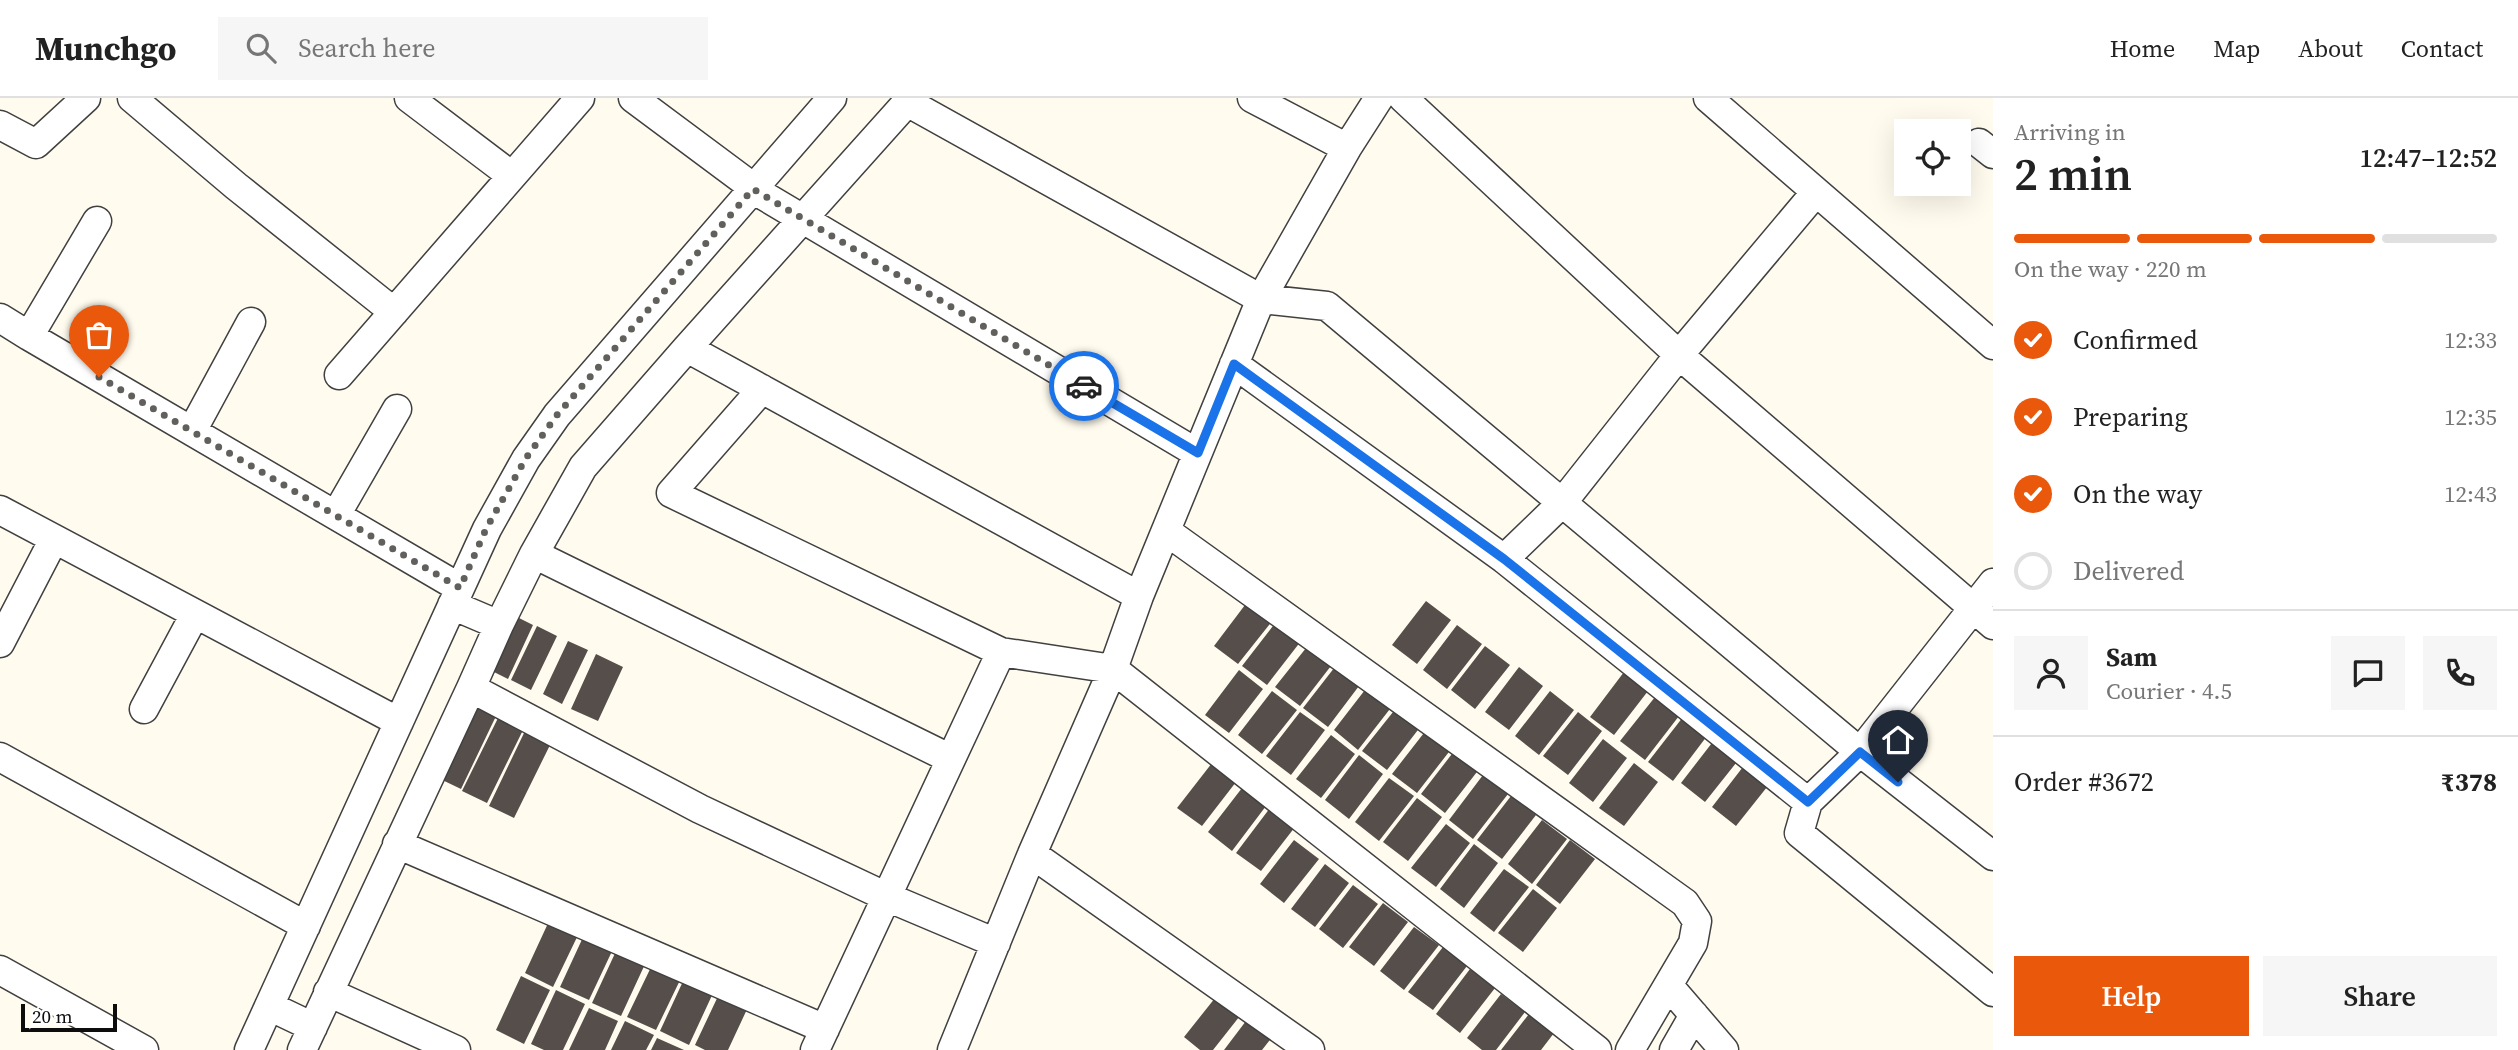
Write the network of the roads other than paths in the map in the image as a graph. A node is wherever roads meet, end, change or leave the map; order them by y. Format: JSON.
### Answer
{"nodes":[{"id":1,"x":86,"y":98,"type":"edge"},
{"id":2,"x":132,"y":98,"type":"edge"},
{"id":3,"x":409,"y":98,"type":"edge"},
{"id":4,"x":580,"y":98,"type":"edge"},
{"id":5,"x":633,"y":98,"type":"edge"},
{"id":6,"x":832,"y":98,"type":"edge"},
{"id":7,"x":1252,"y":98,"type":"edge"},
{"id":8,"x":1379,"y":98,"type":"edge"},
{"id":9,"x":1403,"y":98,"type":"edge"},
{"id":10,"x":1708,"y":98,"type":"edge"},
{"id":11,"x":909,"y":100,"type":"edge"},
{"id":12,"x":0,"y":125,"type":"edge"},
{"id":13,"x":1347,"y":148,"type":"junction"},
{"id":14,"x":512,"y":176,"type":"junction"},
{"id":15,"x":1816,"y":192,"type":"junction"},
{"id":16,"x":778,"y":203,"type":"junction"},
{"id":17,"x":97,"y":221,"type":"dead end"},
{"id":18,"x":1261,"y":299,"type":"junction"},
{"id":19,"x":394,"y":312,"type":"junction"},
{"id":20,"x":0,"y":318,"type":"edge"},
{"id":21,"x":251,"y":322,"type":"dead end"},
{"id":22,"x":29,"y":336,"type":"junction"},
{"id":23,"x":1993,"y":345,"type":"edge"},
{"id":24,"x":687,"y":348,"type":"junction"},
{"id":25,"x":1679,"y":355,"type":"junction"},
{"id":26,"x":1234,"y":364,"type":"junction"},
{"id":27,"x":339,"y":375,"type":"dead end"},
{"id":28,"x":762,"y":389,"type":"junction"},
{"id":29,"x":397,"y":410,"type":"dead end"},
{"id":30,"x":192,"y":431,"type":"junction"},
{"id":31,"x":1198,"y":453,"type":"junction"},
{"id":32,"x":1562,"y":503,"type":"junction"},
{"id":33,"x":0,"y":510,"type":"edge"},
{"id":34,"x":336,"y":515,"type":"junction"},
{"id":35,"x":1166,"y":531,"type":"junction"},
{"id":36,"x":54,"y":538,"type":"junction"},
{"id":37,"x":534,"y":554,"type":"junction"},
{"id":38,"x":1504,"y":559,"type":"junction"},
{"id":39,"x":1993,"y":583,"type":"edge"},
{"id":40,"x":1139,"y":596,"type":"junction"},
{"id":41,"x":473,"y":610,"type":"junction"},
{"id":42,"x":195,"y":614,"type":"junction"},
{"id":43,"x":1983,"y":616,"type":"edge"},
{"id":44,"x":0,"y":643,"type":"edge"},
{"id":45,"x":1001,"y":652,"type":"junction"},
{"id":46,"x":1113,"y":669,"type":"junction"},
{"id":47,"x":471,"y":688,"type":"junction"},
{"id":48,"x":144,"y":709,"type":"dead end"},
{"id":49,"x":399,"y":722,"type":"junction"},
{"id":50,"x":1860,"y":752,"type":"junction"},
{"id":51,"x":0,"y":757,"type":"edge"},
{"id":52,"x":951,"y":759,"type":"junction"},
{"id":53,"x":1808,"y":802,"type":"junction"},
{"id":54,"x":397,"y":844,"type":"junction"},
{"id":55,"x":1032,"y":854,"type":"junction"},
{"id":56,"x":1993,"y":856,"type":"edge"},
{"id":57,"x":887,"y":897,"type":"junction"},
{"id":58,"x":306,"y":926,"type":"junction"},
{"id":59,"x":996,"y":943,"type":"junction"},
{"id":60,"x":0,"y":970,"type":"edge"},
{"id":61,"x":1670,"y":986,"type":"junction"},
{"id":62,"x":328,"y":992,"type":"junction"},
{"id":63,"x":1993,"y":992,"type":"edge"},
{"id":64,"x":1695,"y":1014,"type":"junction"},
{"id":65,"x":294,"y":1023,"type":"edge"},
{"id":66,"x":820,"y":1039,"type":"edge"},
{"id":67,"x":959,"y":1046,"type":"edge"},
{"id":68,"x":144,"y":1050,"type":"edge"},
{"id":69,"x":249,"y":1050,"type":"edge"},
{"id":70,"x":456,"y":1050,"type":"edge"},
{"id":71,"x":1310,"y":1050,"type":"edge"},
{"id":72,"x":1597,"y":1050,"type":"edge"},
{"id":73,"x":1630,"y":1050,"type":"edge"},
{"id":74,"x":1674,"y":1050,"type":"edge"},
{"id":75,"x":1724,"y":1050,"type":"edge"}],
"edges":[{"from":1,"to":12,"type":"street"},
{"from":2,"to":19,"type":"street"},
{"from":3,"to":14,"type":"street"},
{"from":4,"to":14,"type":"street"},
{"from":5,"to":16,"type":"street"},
{"from":6,"to":16,"type":"street"},
{"from":7,"to":13,"type":"street"},
{"from":8,"to":13,"type":"street"},
{"from":9,"to":25,"type":"street"},
{"from":10,"to":15,"type":"street"},
{"from":11,"to":16,"type":"street"},
{"from":11,"to":18,"type":"street"},
{"from":13,"to":18,"type":"street"},
{"from":14,"to":19,"type":"street"},
{"from":15,"to":23,"type":"street"},
{"from":15,"to":25,"type":"street"},
{"from":16,"to":24,"type":"street"},
{"from":16,"to":31,"type":"street"},
{"from":16,"to":41,"type":"street"},
{"from":17,"to":22,"type":"street"},
{"from":18,"to":26,"type":"street"},
{"from":18,"to":32,"type":"street"},
{"from":19,"to":27,"type":"street"},
{"from":20,"to":22,"type":"street"},
{"from":21,"to":30,"type":"street"},
{"from":22,"to":30,"type":"street"},
{"from":24,"to":28,"type":"street"},
{"from":24,"to":37,"type":"street"},
{"from":25,"to":32,"type":"street"},
{"from":25,"to":43,"type":"street"},
{"from":26,"to":31,"type":"street"},
{"from":26,"to":38,"type":"street"},
{"from":28,"to":40,"type":"street"},
{"from":28,"to":45,"type":"street"},
{"from":29,"to":34,"type":"street"},
{"from":30,"to":34,"type":"street"},
{"from":31,"to":35,"type":"street"},
{"from":32,"to":38,"type":"street"},
{"from":32,"to":50,"type":"street"},
{"from":33,"to":36,"type":"street"},
{"from":34,"to":41,"type":"street"},
{"from":35,"to":40,"type":"street"},
{"from":35,"to":61,"type":"street"},
{"from":36,"to":42,"type":"street"},
{"from":36,"to":44,"type":"street"},
{"from":37,"to":41,"type":"street"},
{"from":37,"to":52,"type":"street"},
{"from":38,"to":53,"type":"street"},
{"from":39,"to":43,"type":"street"},
{"from":40,"to":46,"type":"street"},
{"from":41,"to":47,"type":"street"},
{"from":41,"to":49,"type":"street"},
{"from":42,"to":48,"type":"street"},
{"from":42,"to":49,"type":"street"},
{"from":43,"to":50,"type":"street"},
{"from":45,"to":46,"type":"street"},
{"from":45,"to":52,"type":"street"},
{"from":46,"to":55,"type":"street"},
{"from":46,"to":72,"type":"street"},
{"from":47,"to":54,"type":"street"},
{"from":47,"to":57,"type":"street"},
{"from":49,"to":58,"type":"street"},
{"from":50,"to":53,"type":"street"},
{"from":50,"to":56,"type":"street"},
{"from":51,"to":58,"type":"street"},
{"from":52,"to":57,"type":"street"},
{"from":53,"to":63,"type":"street"},
{"from":54,"to":62,"type":"street"},
{"from":54,"to":66,"type":"street"},
{"from":55,"to":59,"type":"street"},
{"from":55,"to":71,"type":"street"},
{"from":57,"to":59,"type":"street"},
{"from":57,"to":66,"type":"street"},
{"from":58,"to":65,"type":"street"},
{"from":59,"to":67,"type":"street"},
{"from":60,"to":68,"type":"street"},
{"from":61,"to":64,"type":"street"},
{"from":61,"to":73,"type":"street"},
{"from":62,"to":65,"type":"street"},
{"from":62,"to":70,"type":"street"},
{"from":64,"to":74,"type":"street"},
{"from":64,"to":75,"type":"street"},
{"from":65,"to":69,"type":"street"}]}
